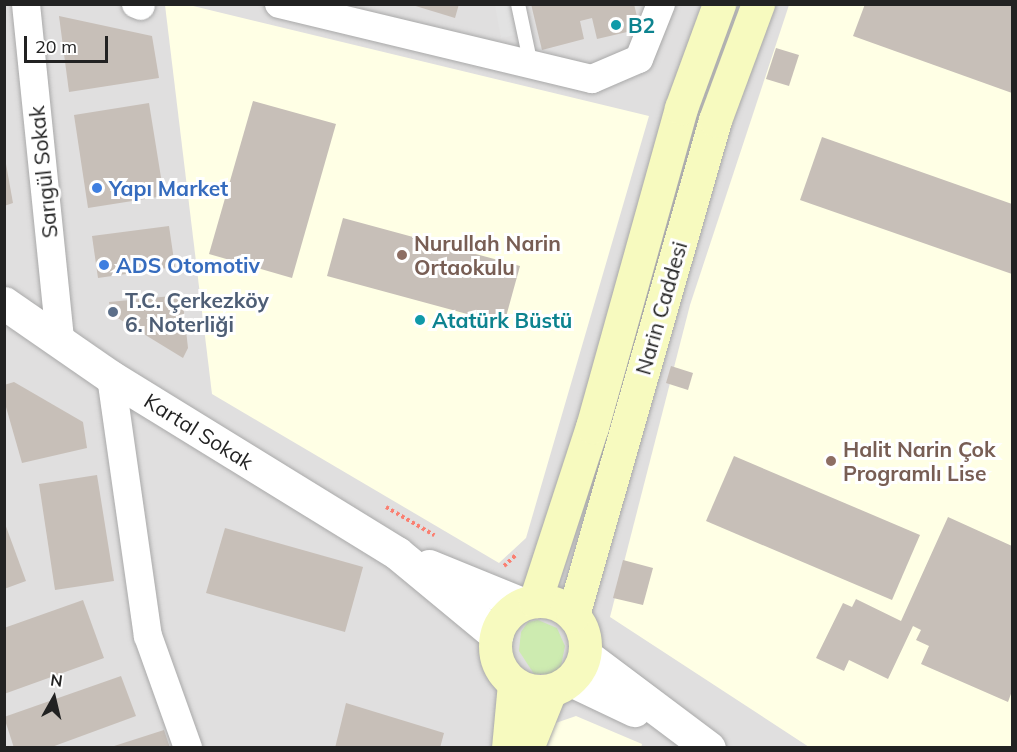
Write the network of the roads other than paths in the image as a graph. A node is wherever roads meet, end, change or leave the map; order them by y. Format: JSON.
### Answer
{"nodes":[{"id":1,"x":26,"y":4,"type":"edge"},
{"id":2,"x":518,"y":4,"type":"edge"},
{"id":3,"x":661,"y":4,"type":"edge"},
{"id":4,"x":719,"y":4,"type":"edge"},
{"id":5,"x":758,"y":4,"type":"edge"},
{"id":6,"x":287,"y":5,"type":"edge"},
{"id":7,"x":531,"y":65,"type":"junction"},
{"id":8,"x":11,"y":314,"type":"edge"},
{"id":9,"x":60,"y":340,"type":"junction"},
{"id":10,"x":111,"y":377,"type":"junction"},
{"id":11,"x":397,"y":553,"type":"junction"},
{"id":12,"x":528,"y":603,"type":"junction"},
{"id":13,"x":573,"y":615,"type":"junction"},
{"id":14,"x":496,"y":634,"type":"junction"},
{"id":15,"x":568,"y":675,"type":"junction"},
{"id":16,"x":514,"y":683,"type":"junction"},
{"id":17,"x":705,"y":745,"type":"edge"},
{"id":18,"x":188,"y":747,"type":"edge"},
{"id":19,"x":508,"y":747,"type":"edge"},
{"id":20,"x":527,"y":747,"type":"edge"}],
"edges":[{"from":1,"to":9,"type":"street","name":"Sarıgül Sokak"},
{"from":2,"to":7,"type":"lane"},
{"from":3,"to":7,"type":"street"},
{"from":4,"to":12,"type":"main road","name":"Narin Caddesi"},
{"from":5,"to":13,"type":"main road","name":"Narin Caddesi"},
{"from":6,"to":7,"type":"street"},
{"from":8,"to":9,"type":"street","name":"Kartal Sokak"},
{"from":9,"to":10,"type":"street","name":"Kartal Sokak"},
{"from":10,"to":11,"type":"street","name":"Kartal Sokak"},
{"from":10,"to":18,"type":"street"},
{"from":11,"to":12,"type":"street"},
{"from":11,"to":14,"type":"street"},
{"from":12,"to":13,"type":"main road"},
{"from":12,"to":14,"type":"main road"},
{"from":13,"to":15,"type":"main road"},
{"from":14,"to":16,"type":"main road"},
{"from":15,"to":16,"type":"main road"},
{"from":15,"to":17,"type":"street"},
{"from":15,"to":20,"type":"main road"},
{"from":16,"to":19,"type":"main road"}]}
